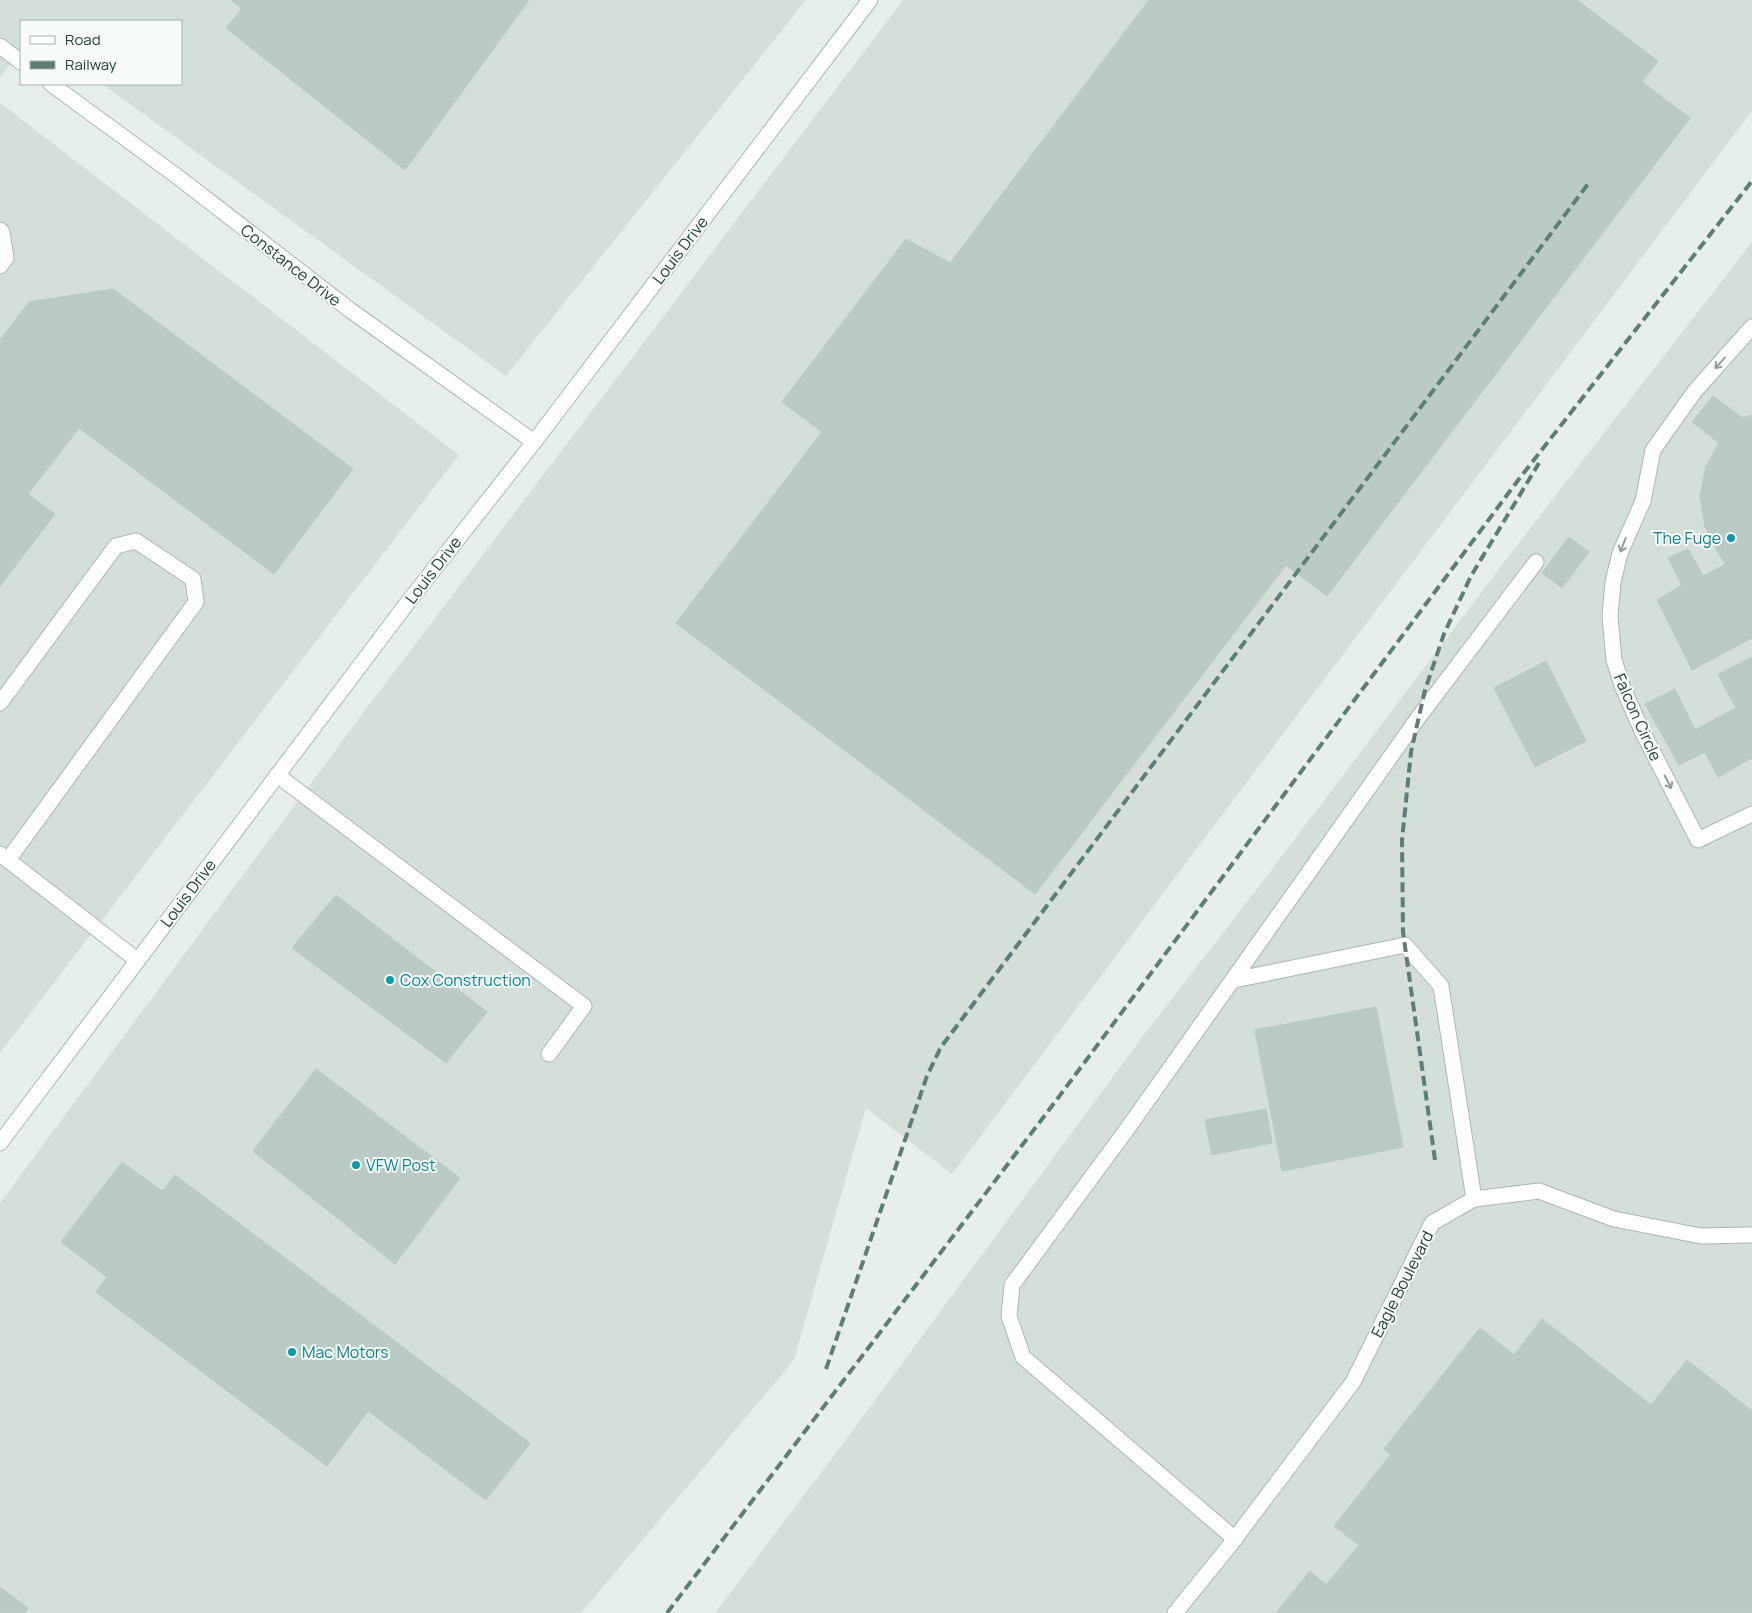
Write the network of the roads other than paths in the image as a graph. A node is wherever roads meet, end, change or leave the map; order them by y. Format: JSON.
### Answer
{"nodes":[{"id":1,"x":870,"y":0,"type":"edge"},
{"id":2,"x":0,"y":46,"type":"edge"},
{"id":3,"x":20,"y":61,"type":"edge"},
{"id":4,"x":52,"y":85,"type":"edge"},
{"id":5,"x":0,"y":230,"type":"edge"},
{"id":6,"x":0,"y":266,"type":"edge"},
{"id":7,"x":1752,"y":327,"type":"edge"},
{"id":8,"x":534,"y":442,"type":"junction"},
{"id":9,"x":1536,"y":562,"type":"dead end"},
{"id":10,"x":0,"y":703,"type":"edge"},
{"id":11,"x":277,"y":775,"type":"junction"},
{"id":12,"x":1752,"y":814,"type":"edge"},
{"id":13,"x":4,"y":857,"type":"edge"},
{"id":14,"x":137,"y":960,"type":"junction"},
{"id":15,"x":1234,"y":980,"type":"junction"},
{"id":16,"x":550,"y":1054,"type":"dead end"},
{"id":17,"x":0,"y":1143,"type":"edge"},
{"id":18,"x":1474,"y":1199,"type":"junction"},
{"id":19,"x":1752,"y":1234,"type":"edge"},
{"id":20,"x":1235,"y":1539,"type":"junction"},
{"id":21,"x":1175,"y":1613,"type":"edge"}],
"edges":[{"from":1,"to":8,"type":"street","name":"Louis Drive"},
{"from":2,"to":3,"type":"street"},
{"from":4,"to":8,"type":"street","name":"Constance Drive"},
{"from":5,"to":6,"type":"street"},
{"from":7,"to":12,"type":"street","name":"Falcon Circle","one_way":true},
{"from":8,"to":11,"type":"street","name":"Louis Drive"},
{"from":9,"to":15,"type":"street"},
{"from":10,"to":13,"type":"street"},
{"from":11,"to":14,"type":"street","name":"Louis Drive"},
{"from":11,"to":16,"type":"street"},
{"from":13,"to":14,"type":"street"},
{"from":14,"to":17,"type":"street","name":"Louis Drive"},
{"from":15,"to":18,"type":"street"},
{"from":15,"to":20,"type":"street"},
{"from":18,"to":19,"type":"street","name":"Eagle Boulevard"},
{"from":18,"to":20,"type":"street","name":"Eagle Boulevard"},
{"from":20,"to":21,"type":"street","name":"Eagle Boulevard"}]}
